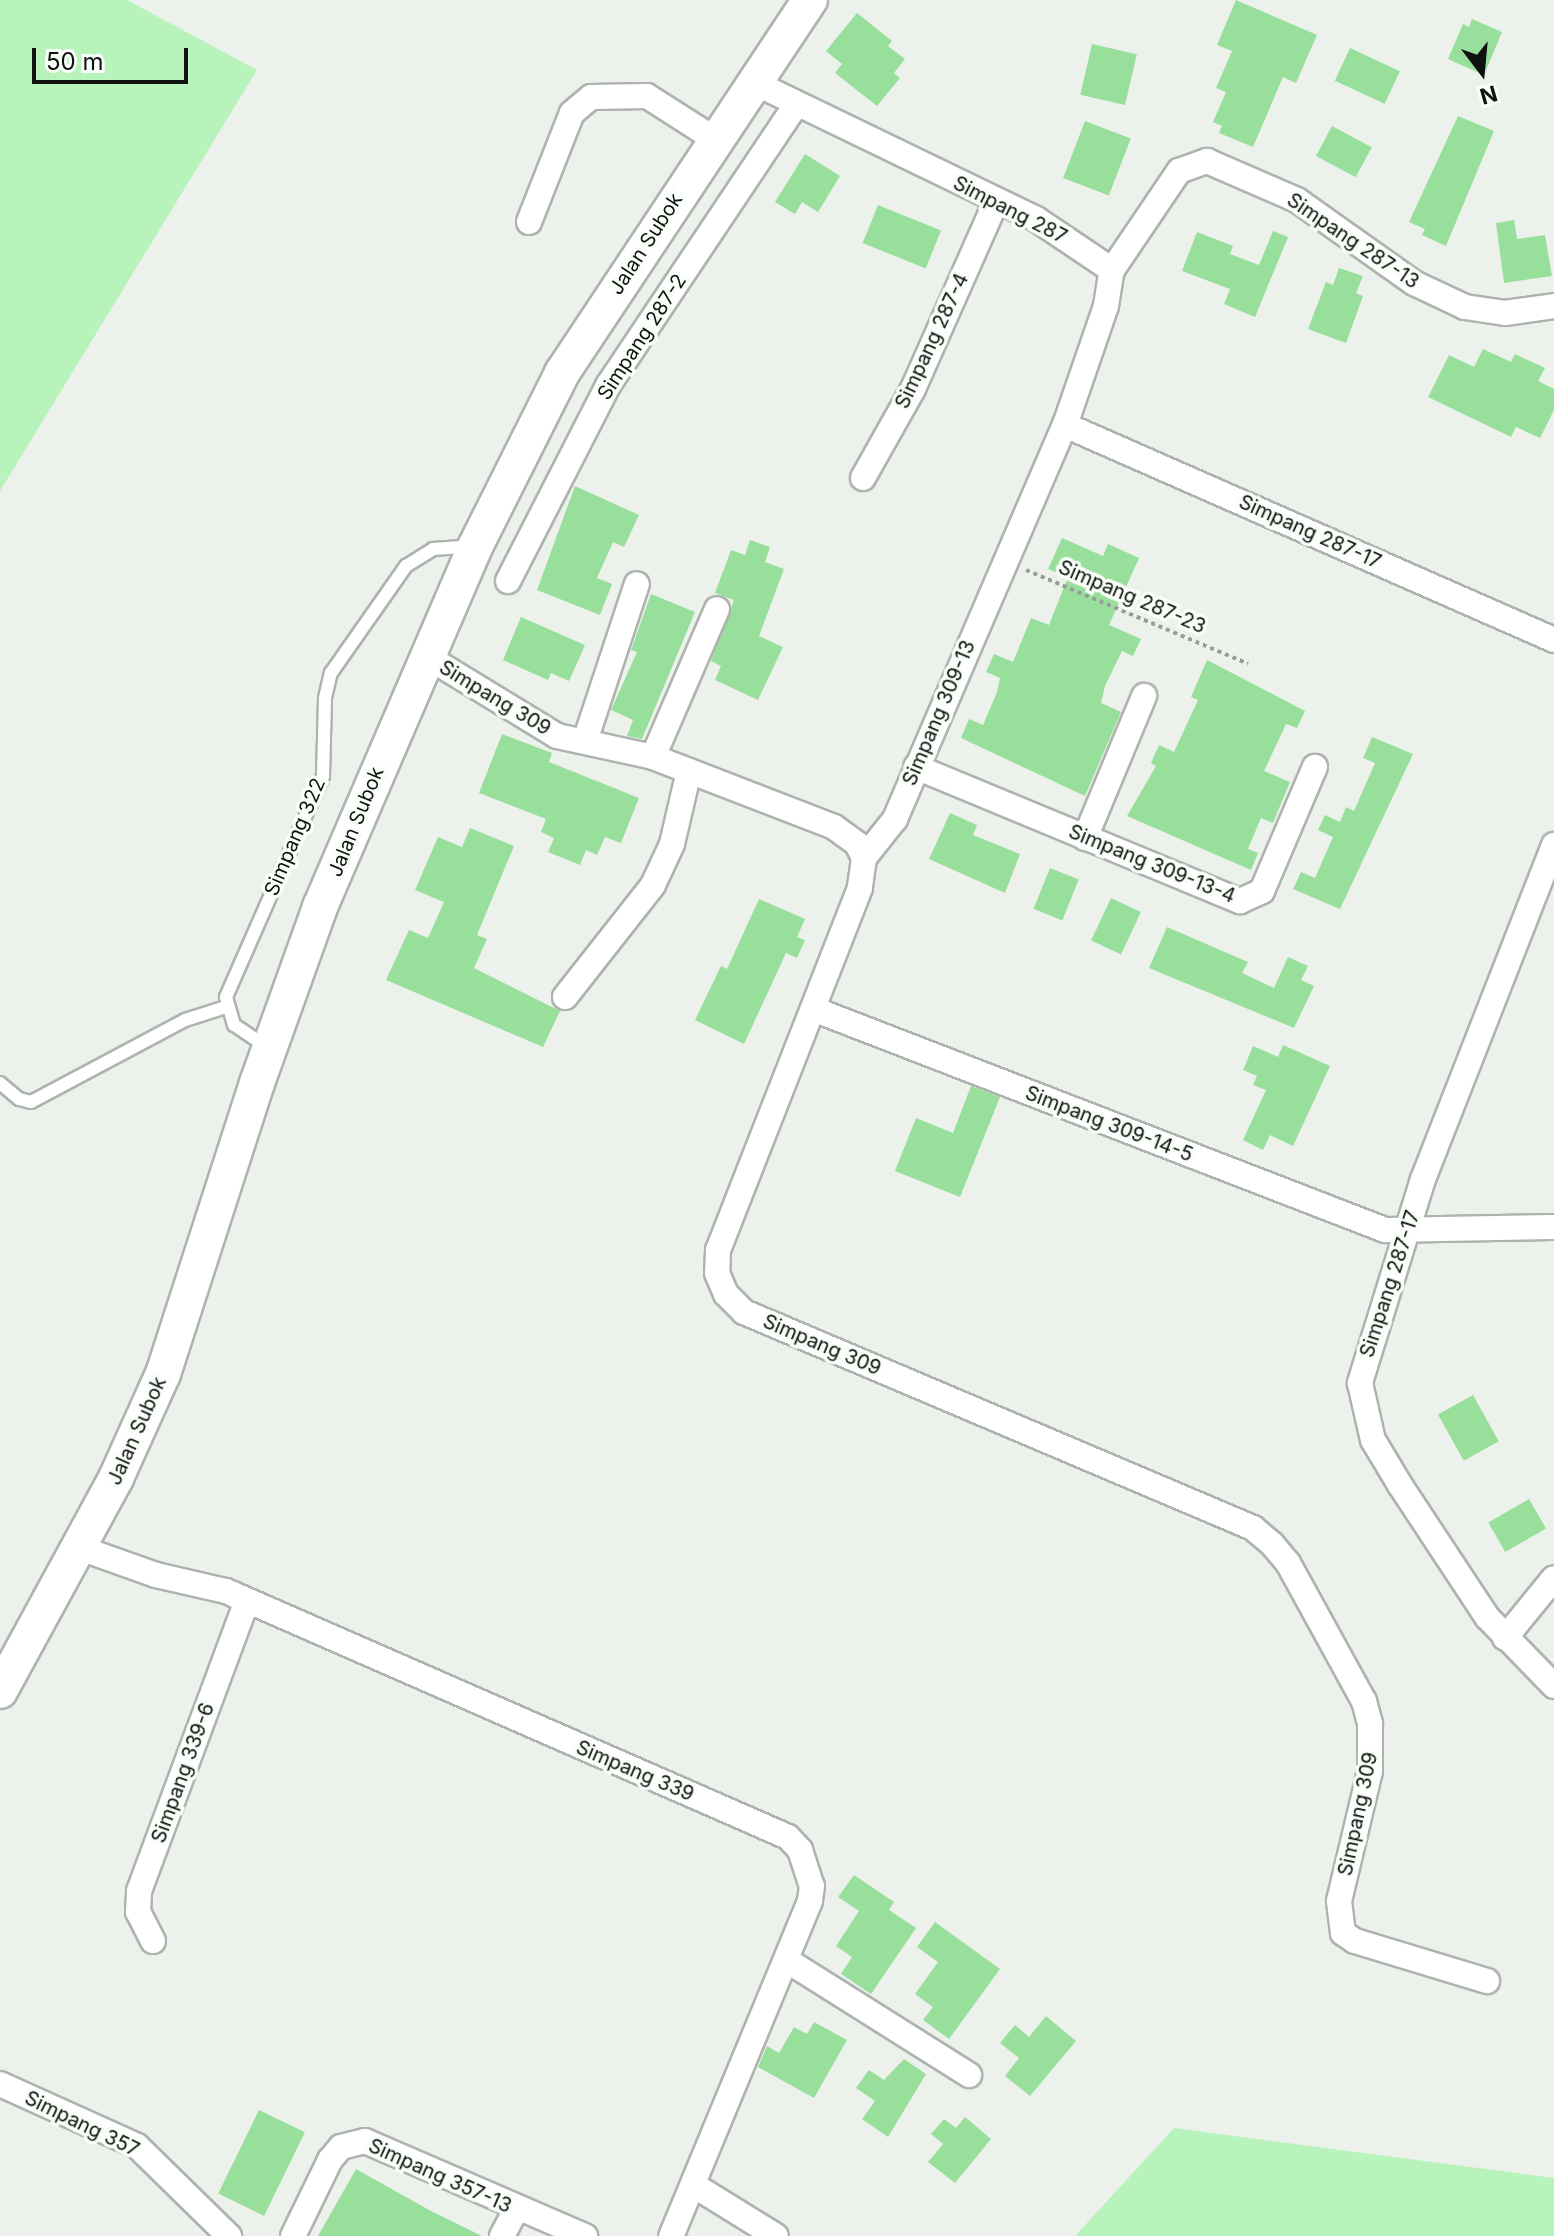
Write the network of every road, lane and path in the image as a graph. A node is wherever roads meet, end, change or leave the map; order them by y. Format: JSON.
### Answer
{"nodes":[{"id":1,"x":810,"y":0,"type":"edge"},
{"id":2,"x":755,"y":83,"type":"junction"},
{"id":3,"x":796,"y":105,"type":"junction"},
{"id":4,"x":716,"y":140,"type":"junction"},
{"id":5,"x":996,"y":202,"type":"junction"},
{"id":6,"x":529,"y":222,"type":"dead end"},
{"id":7,"x":1112,"y":270,"type":"junction"},
{"id":8,"x":1554,"y":306,"type":"edge"},
{"id":9,"x":1065,"y":425,"type":"junction"},
{"id":10,"x":863,"y":478,"type":"dead end"},
{"id":11,"x":475,"y":547,"type":"junction"},
{"id":12,"x":1004,"y":560,"type":"junction"},
{"id":13,"x":508,"y":581,"type":"dead end"},
{"id":14,"x":637,"y":584,"type":"dead end"},
{"id":15,"x":717,"y":609,"type":"dead end"},
{"id":16,"x":1554,"y":640,"type":"edge"},
{"id":17,"x":426,"y":656,"type":"junction"},
{"id":18,"x":1248,"y":664,"type":"dead end"},
{"id":19,"x":1144,"y":696,"type":"dead end"},
{"id":20,"x":585,"y":741,"type":"junction"},
{"id":21,"x":653,"y":757,"type":"junction"},
{"id":22,"x":916,"y":767,"type":"junction"},
{"id":23,"x":1315,"y":767,"type":"dead end"},
{"id":24,"x":689,"y":771,"type":"junction"},
{"id":25,"x":1085,"y":838,"type":"junction"},
{"id":26,"x":1554,"y":845,"type":"edge"},
{"id":27,"x":864,"y":858,"type":"junction"},
{"id":28,"x":565,"y":997,"type":"dead end"},
{"id":29,"x":226,"y":1007,"type":"junction"},
{"id":30,"x":813,"y":1009,"type":"junction"},
{"id":31,"x":269,"y":1048,"type":"junction"},
{"id":32,"x":0,"y":1083,"type":"edge"},
{"id":33,"x":1554,"y":1227,"type":"edge"},
{"id":34,"x":1408,"y":1232,"type":"junction"},
{"id":35,"x":80,"y":1548,"type":"junction"},
{"id":36,"x":1554,"y":1578,"type":"edge"},
{"id":37,"x":246,"y":1603,"type":"junction"},
{"id":38,"x":1505,"y":1638,"type":"junction"},
{"id":39,"x":1554,"y":1686,"type":"edge"},
{"id":40,"x":0,"y":1691,"type":"edge"},
{"id":41,"x":153,"y":1941,"type":"dead end"},
{"id":42,"x":788,"y":1961,"type":"junction"},
{"id":43,"x":1487,"y":1981,"type":"dead end"},
{"id":44,"x":969,"y":2075,"type":"dead end"},
{"id":45,"x":0,"y":2084,"type":"edge"},
{"id":46,"x":695,"y":2186,"type":"junction"},
{"id":47,"x":516,"y":2210,"type":"junction"},
{"id":48,"x":294,"y":2234,"type":"edge"},
{"id":49,"x":229,"y":2236,"type":"edge"},
{"id":50,"x":502,"y":2236,"type":"edge"},
{"id":51,"x":585,"y":2236,"type":"edge"},
{"id":52,"x":671,"y":2236,"type":"edge"},
{"id":53,"x":776,"y":2236,"type":"edge"}],
"edges":[{"from":1,"to":2,"type":"main road","name":"Jalan Subok"},
{"from":2,"to":3,"type":"street","name":"Simpang 287"},
{"from":2,"to":4,"type":"main road","name":"Jalan Subok"},
{"from":3,"to":5,"type":"street","name":"Simpang 287"},
{"from":3,"to":13,"type":"street","name":"Simpang 287-2"},
{"from":4,"to":6,"type":"street"},
{"from":4,"to":11,"type":"main road","name":"Jalan Subok"},
{"from":5,"to":7,"type":"street","name":"Simpang 287"},
{"from":5,"to":10,"type":"street","name":"Simpang 287-4"},
{"from":7,"to":8,"type":"street","name":"Simpang 287-13"},
{"from":7,"to":9,"type":"street"},
{"from":9,"to":12,"type":"street"},
{"from":9,"to":16,"type":"street","name":"Simpang 287-17"},
{"from":11,"to":17,"type":"main road","name":"Jalan Subok"},
{"from":11,"to":29,"type":"lane","name":"Simpang 322"},
{"from":12,"to":18,"type":"path","name":"Simpang 287-23"},
{"from":12,"to":22,"type":"street","name":"Simpang 309-13"},
{"from":14,"to":20,"type":"street"},
{"from":15,"to":21,"type":"street"},
{"from":17,"to":20,"type":"street","name":"Simpang 309"},
{"from":17,"to":31,"type":"main road","name":"Jalan Subok"},
{"from":19,"to":25,"type":"street"},
{"from":20,"to":21,"type":"street","name":"Simpang 309"},
{"from":21,"to":24,"type":"street","name":"Simpang 309"},
{"from":22,"to":25,"type":"street","name":"Simpang 309-13-4"},
{"from":22,"to":27,"type":"street","name":"Simpang 309-13"},
{"from":23,"to":25,"type":"street","name":"Simpang 309-13-4"},
{"from":24,"to":27,"type":"street","name":"Simpang 309"},
{"from":24,"to":28,"type":"street"},
{"from":26,"to":34,"type":"street","name":"Simpang 287-17"},
{"from":27,"to":30,"type":"street","name":"Simpang 309"},
{"from":29,"to":31,"type":"lane"},
{"from":29,"to":32,"type":"lane"},
{"from":30,"to":34,"type":"street","name":"Simpang 309-14-5"},
{"from":30,"to":43,"type":"street","name":"Simpang 309"},
{"from":31,"to":35,"type":"main road","name":"Jalan Subok"},
{"from":33,"to":34,"type":"street","name":"Simpang 309-14-5"},
{"from":34,"to":38,"type":"street","name":"Simpang 287-17"},
{"from":35,"to":37,"type":"street","name":"Simpang 339"},
{"from":35,"to":40,"type":"main road","name":"Jalan Subok"},
{"from":36,"to":38,"type":"street"},
{"from":37,"to":41,"type":"street","name":"Simpang 339-6"},
{"from":37,"to":42,"type":"street","name":"Simpang 339"},
{"from":38,"to":39,"type":"street","name":"Simpang 287-17"},
{"from":42,"to":44,"type":"street"},
{"from":42,"to":46,"type":"street","name":"Simpang 339"},
{"from":45,"to":49,"type":"street","name":"Simpang 357"},
{"from":46,"to":52,"type":"street","name":"Simpang 339"},
{"from":46,"to":53,"type":"street"},
{"from":47,"to":48,"type":"street","name":"Simpang 357-13"},
{"from":47,"to":50,"type":"street"},
{"from":47,"to":51,"type":"street","name":"Simpang 357-13"}]}
